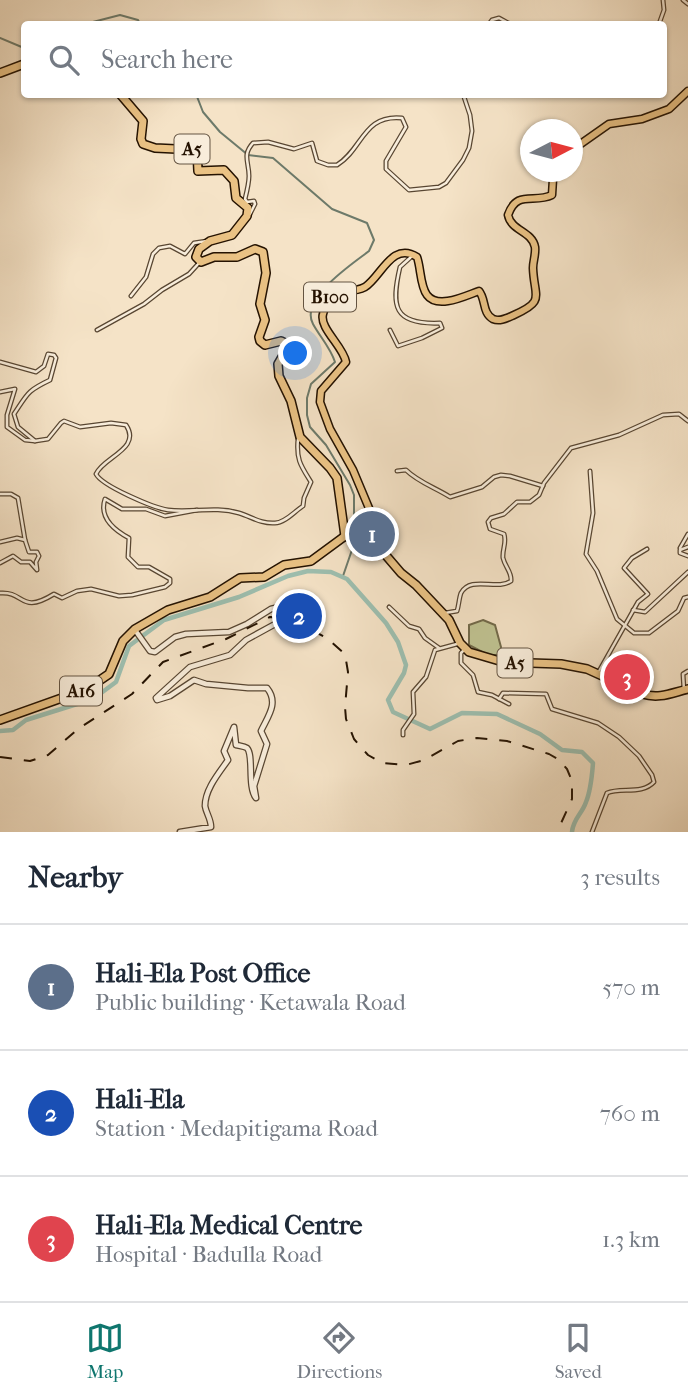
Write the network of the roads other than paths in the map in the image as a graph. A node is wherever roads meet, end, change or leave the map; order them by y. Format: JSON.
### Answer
{"nodes":[{"id":1,"x":663,"y":0,"type":"edge"},
{"id":2,"x":682,"y":0,"type":"edge"},
{"id":3,"x":688,"y":4,"type":"edge"},
{"id":4,"x":660,"y":21,"type":"edge"},
{"id":5,"x":21,"y":65,"type":"edge"},
{"id":6,"x":0,"y":73,"type":"edge"},
{"id":7,"x":688,"y":91,"type":"edge"},
{"id":8,"x":123,"y":98,"type":"edge"},
{"id":9,"x":464,"y":98,"type":"edge"},
{"id":10,"x":583,"y":142,"type":"edge"},
{"id":11,"x":553,"y":182,"type":"edge"},
{"id":12,"x":247,"y":216,"type":"junction"},
{"id":13,"x":210,"y":241,"type":"junction"},
{"id":14,"x":415,"y":255,"type":"junction"},
{"id":15,"x":200,"y":262,"type":"junction"},
{"id":16,"x":131,"y":296,"type":"dead end"},
{"id":17,"x":97,"y":330,"type":"dead end"},
{"id":18,"x":390,"y":330,"type":"dead end"},
{"id":19,"x":0,"y":362,"type":"edge"},
{"id":20,"x":0,"y":392,"type":"edge"},
{"id":21,"x":688,"y":421,"type":"edge"},
{"id":22,"x":299,"y":436,"type":"junction"},
{"id":23,"x":35,"y":441,"type":"junction"},
{"id":24,"x":397,"y":471,"type":"dead end"},
{"id":25,"x":590,"y":471,"type":"dead end"},
{"id":26,"x":542,"y":486,"type":"junction"},
{"id":27,"x":0,"y":494,"type":"edge"},
{"id":28,"x":202,"y":509,"type":"junction"},
{"id":29,"x":688,"y":534,"type":"edge"},
{"id":30,"x":348,"y":537,"type":"junction"},
{"id":31,"x":25,"y":540,"type":"junction"},
{"id":32,"x":0,"y":542,"type":"edge"},
{"id":33,"x":688,"y":547,"type":"edge"},
{"id":34,"x":680,"y":548,"type":"junction"},
{"id":35,"x":647,"y":549,"type":"dead end"},
{"id":36,"x":383,"y":552,"type":"junction"},
{"id":37,"x":688,"y":556,"type":"edge"},
{"id":38,"x":0,"y":563,"type":"edge"},
{"id":39,"x":688,"y":572,"type":"edge"},
{"id":40,"x":0,"y":593,"type":"edge"},
{"id":41,"x":688,"y":597,"type":"edge"},
{"id":42,"x":390,"y":607,"type":"dead end"},
{"id":43,"x":633,"y":610,"type":"junction"},
{"id":44,"x":441,"y":612,"type":"junction"},
{"id":45,"x":624,"y":626,"type":"junction"},
{"id":46,"x":136,"y":631,"type":"junction"},
{"id":47,"x":462,"y":646,"type":"junction"},
{"id":48,"x":439,"y":648,"type":"junction"},
{"id":49,"x":688,"y":671,"type":"edge"},
{"id":50,"x":598,"y":673,"type":"junction"},
{"id":51,"x":686,"y":689,"type":"edge"},
{"id":52,"x":499,"y":699,"type":"junction"},
{"id":53,"x":509,"y":704,"type":"dead end"},
{"id":54,"x":0,"y":720,"type":"edge"},
{"id":55,"x":403,"y":735,"type":"dead end"},
{"id":56,"x":209,"y":830,"type":"edge"},
{"id":57,"x":180,"y":832,"type":"edge"},
{"id":58,"x":592,"y":832,"type":"edge"}],
"edges":[{"from":1,"to":4,"type":"street"},
{"from":2,"to":3,"type":"street"},
{"from":5,"to":6,"type":"highway"},
{"from":7,"to":10,"type":"main road"},
{"from":8,"to":12,"type":"highway","number":"A5"},
{"from":9,"to":12,"type":"street"},
{"from":11,"to":14,"type":"main road"},
{"from":12,"to":13,"type":"highway"},
{"from":13,"to":15,"type":"highway"},
{"from":13,"to":16,"type":"street"},
{"from":14,"to":18,"type":"street"},
{"from":14,"to":36,"type":"main road","number":"B100"},
{"from":15,"to":17,"type":"street"},
{"from":15,"to":22,"type":"highway"},
{"from":19,"to":23,"type":"street"},
{"from":20,"to":23,"type":"street"},
{"from":21,"to":26,"type":"street"},
{"from":22,"to":28,"type":"street"},
{"from":22,"to":30,"type":"highway"},
{"from":23,"to":28,"type":"street"},
{"from":24,"to":26,"type":"street"},
{"from":25,"to":45,"type":"street"},
{"from":26,"to":44,"type":"street"},
{"from":27,"to":31,"type":"street"},
{"from":28,"to":40,"type":"street"},
{"from":29,"to":34,"type":"street"},
{"from":30,"to":36,"type":"highway"},
{"from":30,"to":46,"type":"highway","number":"A16"},
{"from":31,"to":32,"type":"street"},
{"from":31,"to":38,"type":"street"},
{"from":33,"to":34,"type":"street"},
{"from":34,"to":37,"type":"street"},
{"from":35,"to":43,"type":"street"},
{"from":36,"to":44,"type":"highway"},
{"from":39,"to":43,"type":"street"},
{"from":41,"to":45,"type":"street"},
{"from":42,"to":48,"type":"street"},
{"from":43,"to":45,"type":"street"},
{"from":44,"to":47,"type":"highway"},
{"from":45,"to":50,"type":"street"},
{"from":46,"to":54,"type":"highway","number":"A16"},
{"from":46,"to":56,"type":"street"},
{"from":47,"to":48,"type":"street"},
{"from":47,"to":50,"type":"highway","number":"A5"},
{"from":47,"to":52,"type":"street"},
{"from":48,"to":55,"type":"street"},
{"from":49,"to":51,"type":"street"},
{"from":50,"to":51,"type":"highway","number":"A5"},
{"from":52,"to":53,"type":"street"},
{"from":52,"to":58,"type":"street"},
{"from":56,"to":57,"type":"street"}]}
